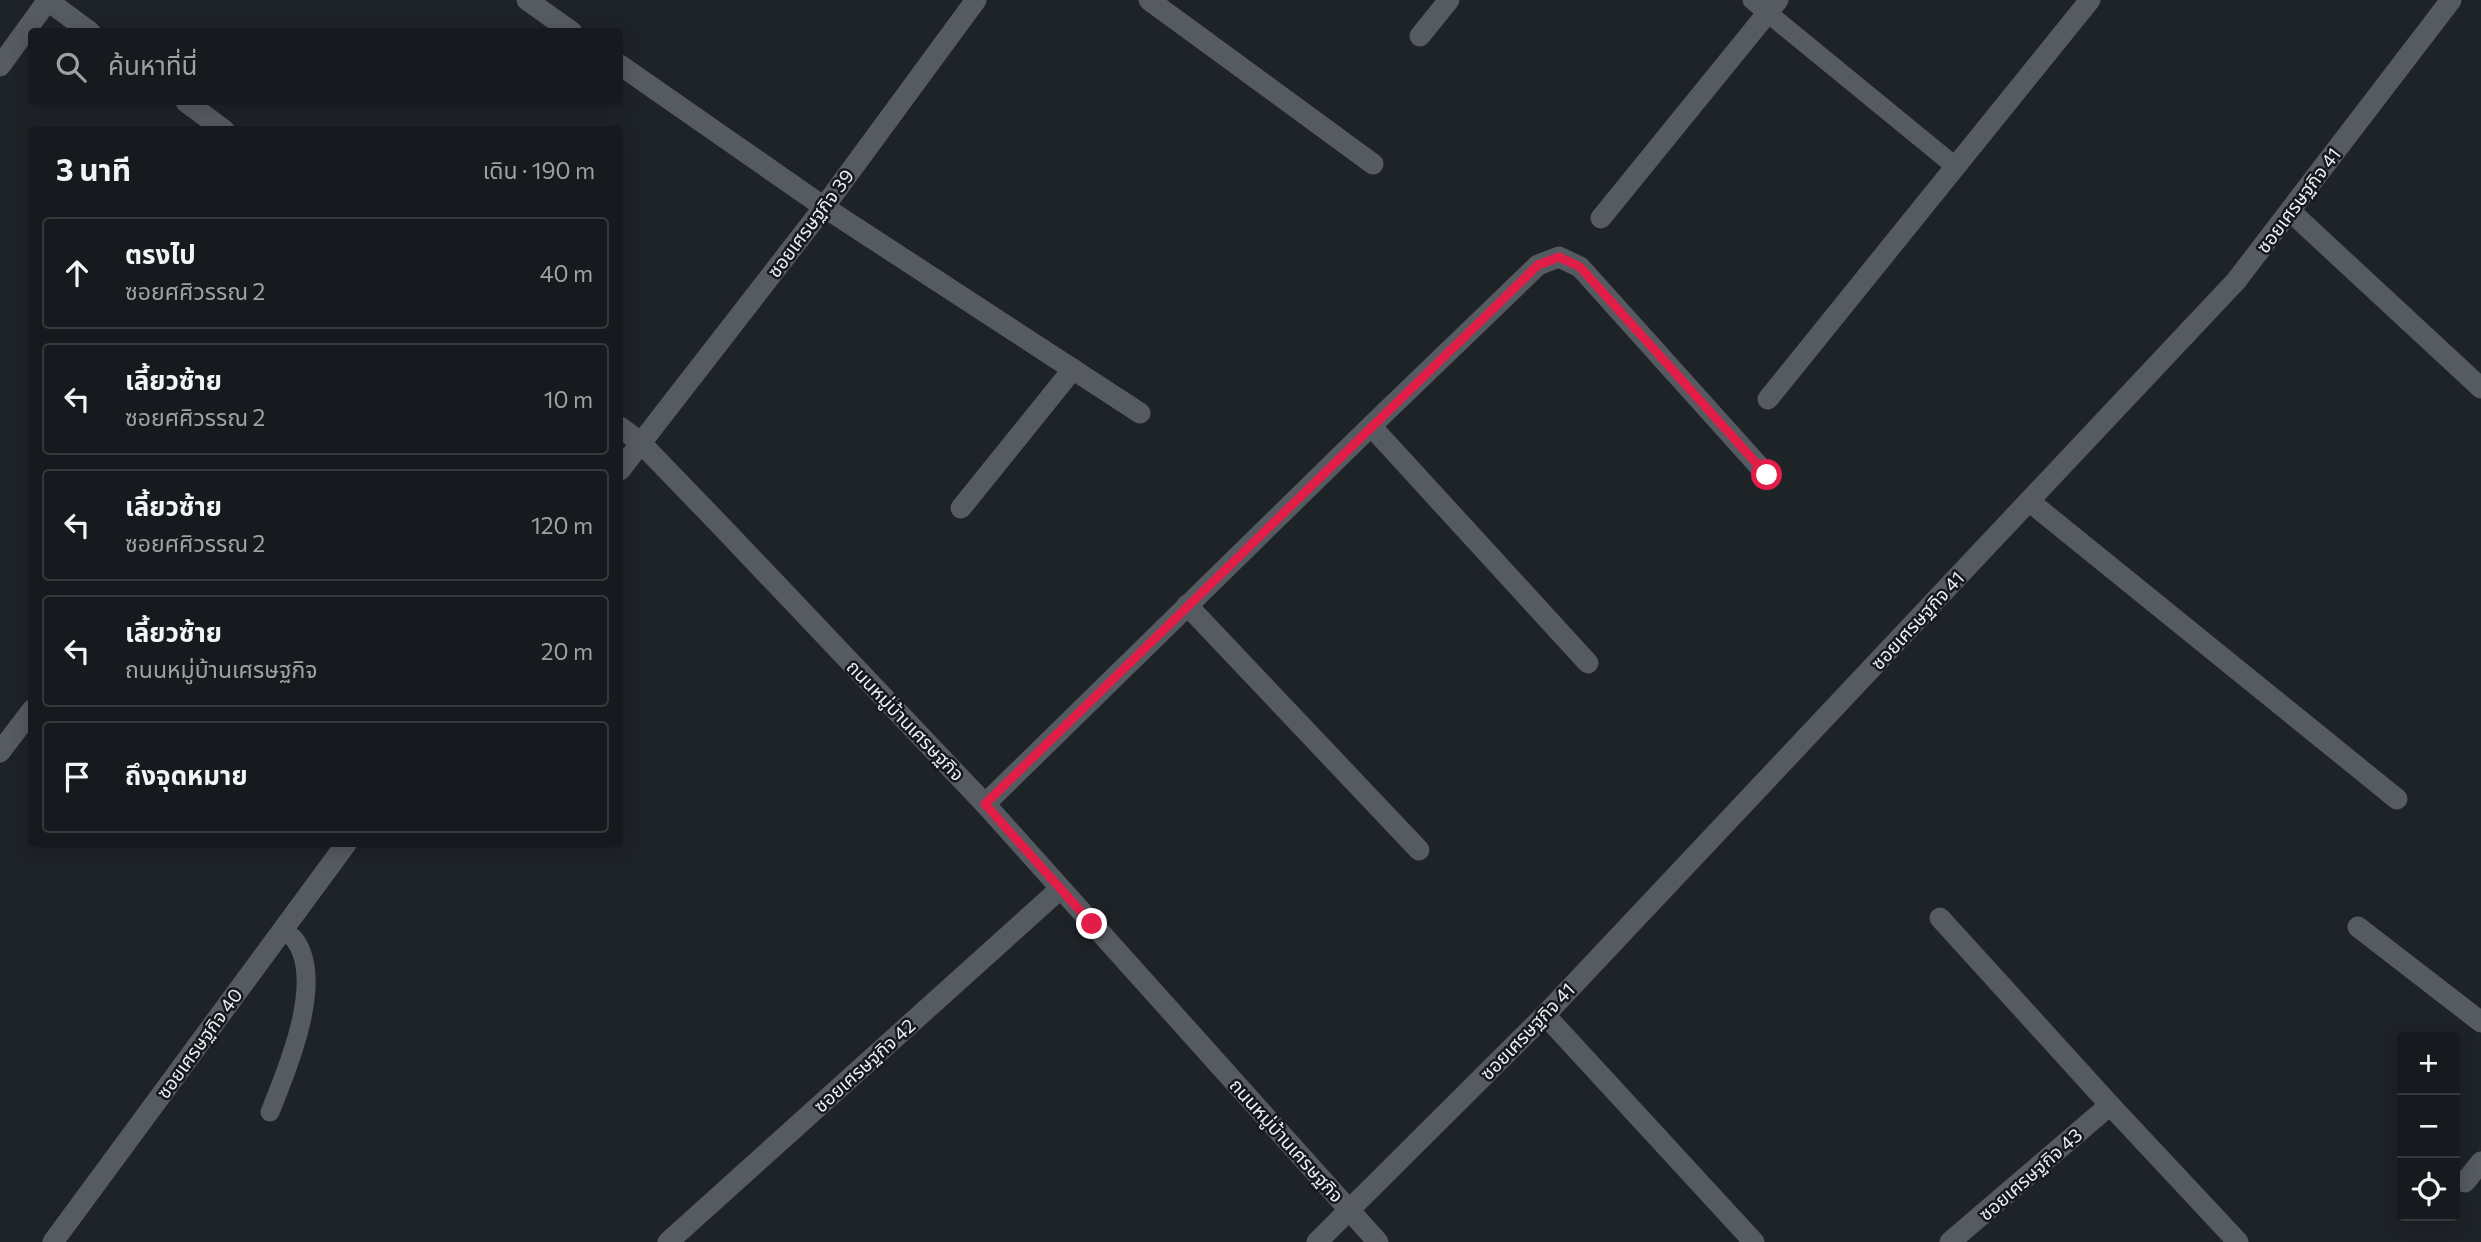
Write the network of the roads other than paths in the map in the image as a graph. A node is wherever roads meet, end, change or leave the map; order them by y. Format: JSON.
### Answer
{"nodes":[{"id":1,"x":48,"y":0,"type":"edge"},
{"id":2,"x":527,"y":0,"type":"edge"},
{"id":3,"x":976,"y":0,"type":"edge"},
{"id":4,"x":1149,"y":0,"type":"edge"},
{"id":5,"x":1449,"y":0,"type":"edge"},
{"id":6,"x":2090,"y":0,"type":"edge"},
{"id":7,"x":2451,"y":0,"type":"edge"},
{"id":8,"x":1766,"y":4,"type":"edge"},
{"id":9,"x":85,"y":28,"type":"edge"},
{"id":10,"x":566,"y":28,"type":"edge"},
{"id":11,"x":1420,"y":36,"type":"dead end"},
{"id":12,"x":0,"y":66,"type":"edge"},
{"id":13,"x":623,"y":67,"type":"edge"},
{"id":14,"x":190,"y":105,"type":"edge"},
{"id":15,"x":219,"y":126,"type":"edge"},
{"id":16,"x":1373,"y":164,"type":"dead end"},
{"id":17,"x":1956,"y":167,"type":"junction"},
{"id":18,"x":824,"y":207,"type":"junction"},
{"id":19,"x":2290,"y":211,"type":"junction"},
{"id":20,"x":1601,"y":218,"type":"dead end"},
{"id":21,"x":1073,"y":369,"type":"junction"},
{"id":22,"x":2481,"y":388,"type":"edge"},
{"id":23,"x":1768,"y":399,"type":"dead end"},
{"id":24,"x":1140,"y":413,"type":"dead end"},
{"id":25,"x":1371,"y":426,"type":"junction"},
{"id":26,"x":623,"y":429,"type":"edge"},
{"id":27,"x":640,"y":442,"type":"junction"},
{"id":28,"x":623,"y":466,"type":"edge"},
{"id":29,"x":1767,"y":475,"type":"dead end"},
{"id":30,"x":2029,"y":501,"type":"junction"},
{"id":31,"x":961,"y":508,"type":"dead end"},
{"id":32,"x":1187,"y":605,"type":"junction"},
{"id":33,"x":1588,"y":663,"type":"dead end"},
{"id":34,"x":28,"y":715,"type":"edge"},
{"id":35,"x":0,"y":752,"type":"edge"},
{"id":36,"x":2397,"y":799,"type":"dead end"},
{"id":37,"x":985,"y":804,"type":"junction"},
{"id":38,"x":344,"y":847,"type":"edge"},
{"id":39,"x":1419,"y":850,"type":"dead end"},
{"id":40,"x":1060,"y":889,"type":"junction"},
{"id":41,"x":1940,"y":918,"type":"dead end"},
{"id":42,"x":2358,"y":927,"type":"dead end"},
{"id":43,"x":282,"y":930,"type":"junction"},
{"id":44,"x":1545,"y":1015,"type":"junction"},
{"id":45,"x":2481,"y":1022,"type":"edge"},
{"id":46,"x":2110,"y":1105,"type":"junction"},
{"id":47,"x":270,"y":1112,"type":"dead end"},
{"id":48,"x":2481,"y":1161,"type":"edge"},
{"id":49,"x":2465,"y":1182,"type":"dead end"},
{"id":50,"x":1350,"y":1211,"type":"junction"},
{"id":51,"x":53,"y":1242,"type":"edge"},
{"id":52,"x":668,"y":1242,"type":"edge"},
{"id":53,"x":1317,"y":1242,"type":"edge"},
{"id":54,"x":1378,"y":1242,"type":"edge"},
{"id":55,"x":1754,"y":1242,"type":"edge"},
{"id":56,"x":1950,"y":1242,"type":"edge"},
{"id":57,"x":2238,"y":1242,"type":"edge"}],
"edges":[{"from":1,"to":9,"type":"street"},
{"from":1,"to":12,"type":"street"},
{"from":2,"to":10,"type":"street"},
{"from":3,"to":18,"type":"street","name":"ซอยเศรษฐกิจ 39"},
{"from":4,"to":16,"type":"street"},
{"from":5,"to":11,"type":"street"},
{"from":6,"to":17,"type":"street"},
{"from":7,"to":19,"type":"street","name":"ซอยเศรษฐกิจ 41"},
{"from":8,"to":17,"type":"lane"},
{"from":8,"to":20,"type":"street"},
{"from":13,"to":18,"type":"street"},
{"from":14,"to":15,"type":"street"},
{"from":17,"to":23,"type":"street"},
{"from":18,"to":21,"type":"street"},
{"from":18,"to":27,"type":"street","name":"ซอยเศรษฐกิจ 39"},
{"from":19,"to":22,"type":"street"},
{"from":19,"to":30,"type":"street","name":"ซอยเศรษฐกิจ 41"},
{"from":21,"to":24,"type":"street"},
{"from":21,"to":31,"type":"street"},
{"from":25,"to":29,"type":"street"},
{"from":25,"to":32,"type":"street"},
{"from":25,"to":33,"type":"street"},
{"from":26,"to":27,"type":"street","name":"ถนนหมู่บ้านเศรษฐกิจ"},
{"from":27,"to":28,"type":"street"},
{"from":27,"to":37,"type":"street","name":"ถนนหมู่บ้านเศรษฐกิจ"},
{"from":30,"to":36,"type":"street"},
{"from":30,"to":44,"type":"street","name":"ซอยเศรษฐกิจ 41"},
{"from":32,"to":37,"type":"street"},
{"from":32,"to":39,"type":"street"},
{"from":34,"to":35,"type":"street"},
{"from":37,"to":40,"type":"street","name":"ถนนหมู่บ้านเศรษฐกิจ"},
{"from":38,"to":43,"type":"street","name":"ซอยเศรษฐกิจ 40"},
{"from":40,"to":50,"type":"street","name":"ถนนหมู่บ้านเศรษฐกิจ"},
{"from":40,"to":52,"type":"street","name":"ซอยเศรษฐกิจ 42"},
{"from":41,"to":46,"type":"street"},
{"from":42,"to":45,"type":"street"},
{"from":43,"to":47,"type":"lane"},
{"from":43,"to":51,"type":"street","name":"ซอยเศรษฐกิจ 40"},
{"from":44,"to":50,"type":"street","name":"ซอยเศรษฐกิจ 41"},
{"from":44,"to":55,"type":"street"},
{"from":46,"to":56,"type":"street","name":"ซอยเศรษฐกิจ 43"},
{"from":46,"to":57,"type":"street"},
{"from":48,"to":49,"type":"street"},
{"from":50,"to":53,"type":"street","name":"ซอยเศรษฐกิจ 41"},
{"from":50,"to":54,"type":"street","name":"ถนนหมู่บ้านเศรษฐกิจ"}]}
